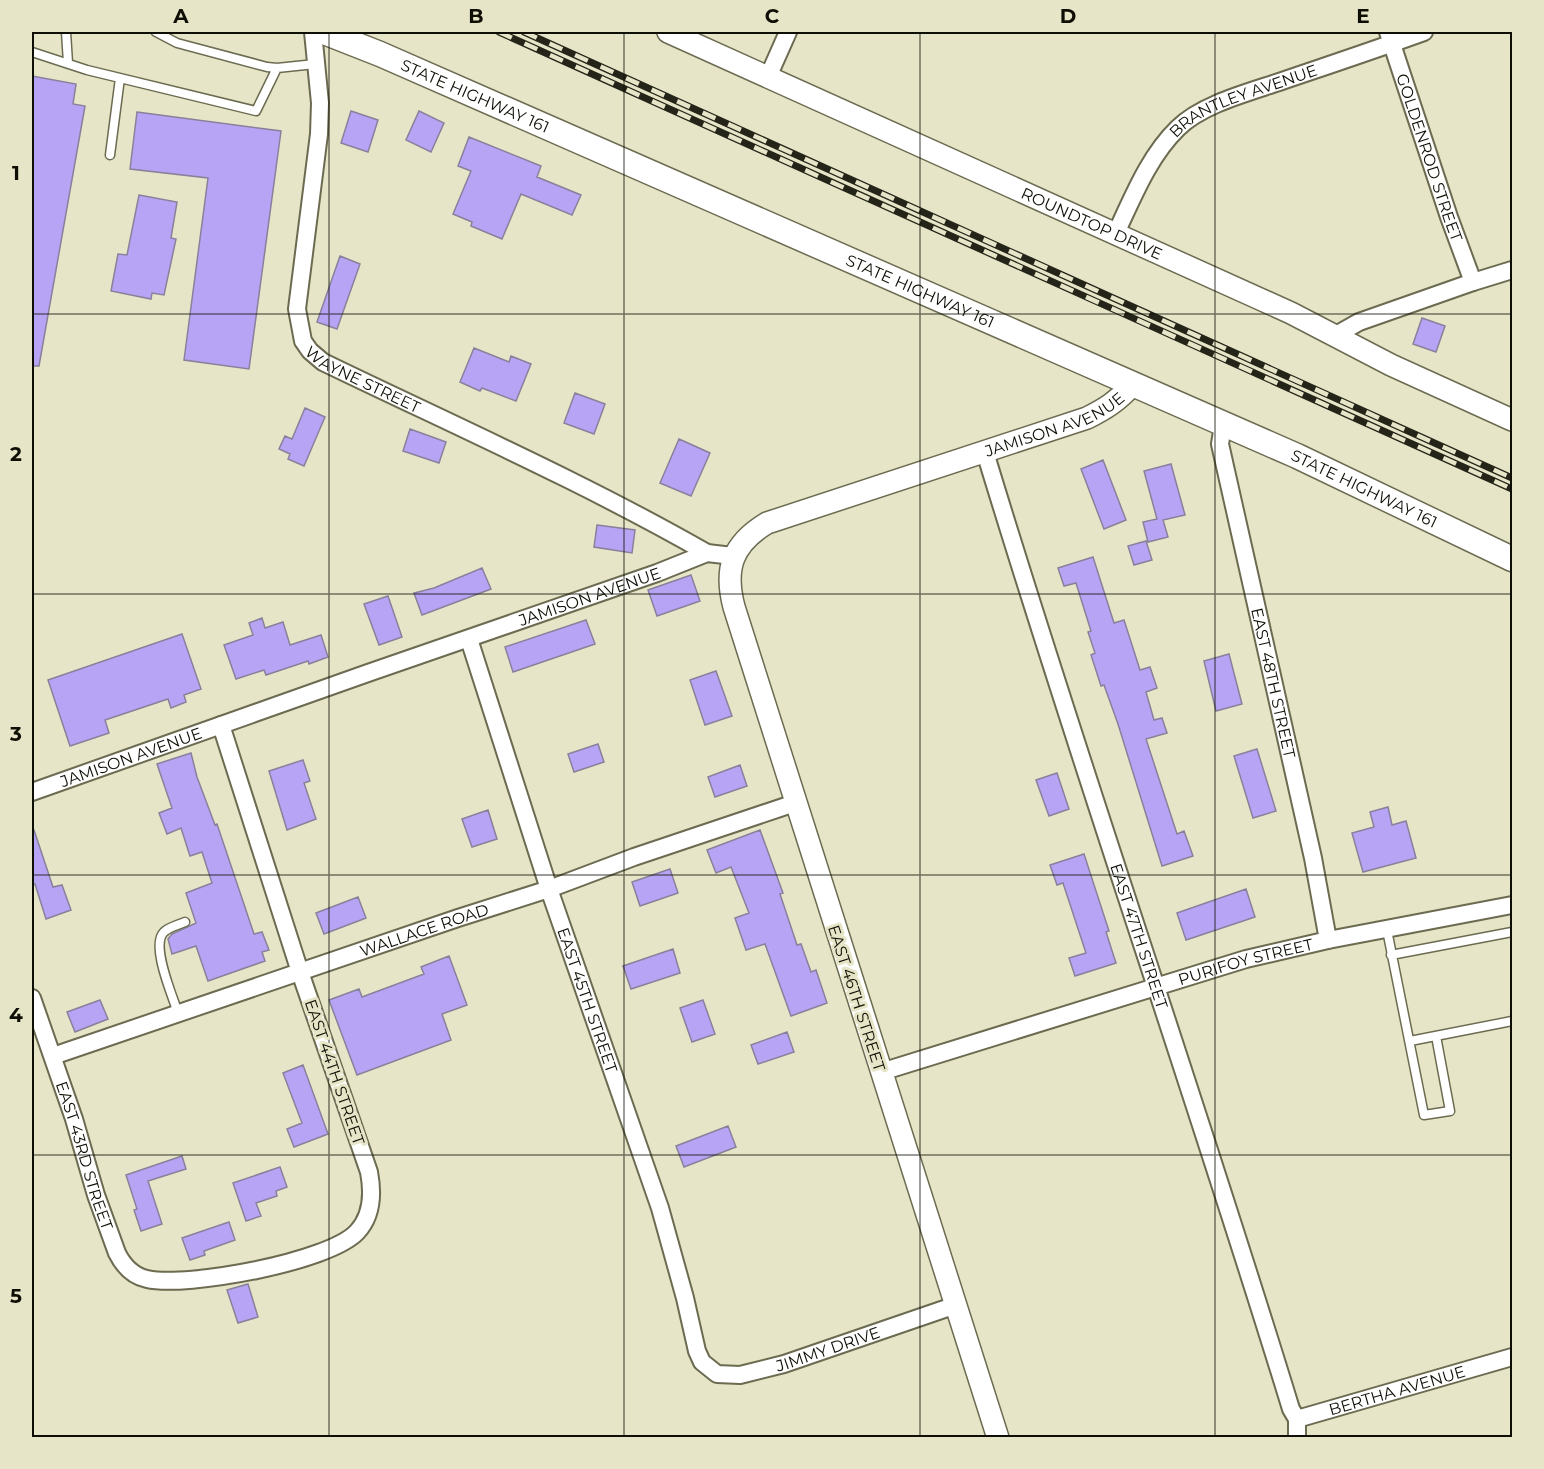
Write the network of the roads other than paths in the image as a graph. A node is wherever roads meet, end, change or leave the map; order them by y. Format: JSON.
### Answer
{"nodes":[{"id":1,"x":66,"y":32,"type":"edge"},
{"id":2,"x":156,"y":32,"type":"edge"},
{"id":3,"x":314,"y":32,"type":"edge"},
{"id":4,"x":324,"y":32,"type":"edge"},
{"id":5,"x":668,"y":32,"type":"edge"},
{"id":6,"x":788,"y":32,"type":"edge"},
{"id":7,"x":1424,"y":32,"type":"edge"},
{"id":8,"x":1390,"y":37,"type":"edge"},
{"id":9,"x":32,"y":52,"type":"edge"},
{"id":10,"x":68,"y":63,"type":"junction"},
{"id":11,"x":315,"y":63,"type":"junction"},
{"id":12,"x":278,"y":68,"type":"junction"},
{"id":13,"x":768,"y":77,"type":"junction"},
{"id":14,"x":120,"y":78,"type":"junction"},
{"id":15,"x":110,"y":155,"type":"dead end"},
{"id":16,"x":1116,"y":234,"type":"junction"},
{"id":17,"x":1512,"y":270,"type":"edge"},
{"id":18,"x":1473,"y":282,"type":"junction"},
{"id":19,"x":1336,"y":335,"type":"junction"},
{"id":20,"x":1132,"y":385,"type":"junction"},
{"id":21,"x":1512,"y":420,"type":"edge"},
{"id":22,"x":1223,"y":425,"type":"junction"},
{"id":23,"x":985,"y":452,"type":"junction"},
{"id":24,"x":707,"y":553,"type":"junction"},
{"id":25,"x":733,"y":556,"type":"junction"},
{"id":26,"x":1512,"y":559,"type":"edge"},
{"id":27,"x":469,"y":639,"type":"junction"},
{"id":28,"x":221,"y":725,"type":"junction"},
{"id":29,"x":32,"y":792,"type":"edge"},
{"id":30,"x":795,"y":803,"type":"junction"},
{"id":31,"x":549,"y":889,"type":"junction"},
{"id":32,"x":1512,"y":905,"type":"edge"},
{"id":33,"x":185,"y":922,"type":"dead end"},
{"id":34,"x":1387,"y":930,"type":"junction"},
{"id":35,"x":1512,"y":932,"type":"edge"},
{"id":36,"x":1328,"y":940,"type":"junction"},
{"id":37,"x":1391,"y":955,"type":"junction"},
{"id":38,"x":300,"y":972,"type":"junction"},
{"id":39,"x":1157,"y":986,"type":"junction"},
{"id":40,"x":32,"y":998,"type":"edge"},
{"id":41,"x":178,"y":1013,"type":"junction"},
{"id":42,"x":1512,"y":1021,"type":"edge"},
{"id":43,"x":1436,"y":1036,"type":"junction"},
{"id":44,"x":1410,"y":1041,"type":"junction"},
{"id":45,"x":53,"y":1056,"type":"junction"},
{"id":46,"x":881,"y":1072,"type":"junction"},
{"id":47,"x":171,"y":1280,"type":"joint"},
{"id":48,"x":956,"y":1305,"type":"junction"},
{"id":49,"x":1512,"y":1357,"type":"edge"},
{"id":50,"x":702,"y":1362,"type":"joint"},
{"id":51,"x":1297,"y":1419,"type":"junction"},
{"id":52,"x":998,"y":1437,"type":"edge"},
{"id":53,"x":1297,"y":1437,"type":"edge"}],
"edges":[{"from":1,"to":10,"type":"lane"},
{"from":2,"to":12,"type":"lane"},
{"from":3,"to":11,"type":"street","name":"WAYNE STREET"},
{"from":4,"to":20,"type":"main road","name":"STATE HIGHWAY 161"},
{"from":5,"to":13,"type":"street","name":"ROUNDTOP DRIVE"},
{"from":6,"to":13,"type":"street"},
{"from":7,"to":8,"type":"street","name":"BRANTLEY AVENUE"},
{"from":8,"to":16,"type":"street","name":"BRANTLEY AVENUE"},
{"from":8,"to":18,"type":"street","name":"GOLDENROD STREET"},
{"from":9,"to":10,"type":"lane"},
{"from":10,"to":14,"type":"lane"},
{"from":11,"to":12,"type":"lane"},
{"from":11,"to":24,"type":"street","name":"WAYNE STREET"},
{"from":12,"to":14,"type":"lane"},
{"from":13,"to":16,"type":"street","name":"ROUNDTOP DRIVE"},
{"from":14,"to":15,"type":"lane"},
{"from":16,"to":19,"type":"street","name":"ROUNDTOP DRIVE"},
{"from":17,"to":18,"type":"street"},
{"from":18,"to":19,"type":"street"},
{"from":19,"to":21,"type":"street","name":"ROUNDTOP DRIVE"},
{"from":20,"to":22,"type":"main road","name":"STATE HIGHWAY 161"},
{"from":20,"to":23,"type":"street","name":"JAMISON AVENUE"},
{"from":22,"to":26,"type":"main road","name":"STATE HIGHWAY 161"},
{"from":22,"to":36,"type":"street","name":"EAST 48TH STREET"},
{"from":23,"to":25,"type":"street","name":"JAMISON AVENUE"},
{"from":23,"to":39,"type":"street","name":"EAST 47TH STREET"},
{"from":24,"to":25,"type":"street","name":"JAMISON AVENUE"},
{"from":24,"to":27,"type":"street","name":"JAMISON AVENUE"},
{"from":25,"to":30,"type":"street","name":"EAST 46TH STREET"},
{"from":27,"to":28,"type":"street","name":"JAMISON AVENUE"},
{"from":27,"to":31,"type":"street","name":"EAST 45TH STREET"},
{"from":28,"to":29,"type":"street","name":"JAMISON AVENUE"},
{"from":28,"to":38,"type":"street","name":"EAST 44TH STREET"},
{"from":30,"to":31,"type":"street","name":"WALLACE ROAD"},
{"from":30,"to":46,"type":"street","name":"EAST 46TH STREET"},
{"from":31,"to":38,"type":"street","name":"WALLACE ROAD"},
{"from":31,"to":50,"type":"street","name":"EAST 45TH STREET"},
{"from":32,"to":34,"type":"street","name":"PURIFOY STREET"},
{"from":33,"to":41,"type":"lane"},
{"from":34,"to":36,"type":"street","name":"PURIFOY STREET"},
{"from":34,"to":37,"type":"lane"},
{"from":35,"to":37,"type":"lane"},
{"from":36,"to":39,"type":"street","name":"PURIFOY STREET"},
{"from":37,"to":44,"type":"lane"},
{"from":38,"to":41,"type":"street","name":"WALLACE ROAD"},
{"from":38,"to":47,"type":"street","name":"EAST 44TH STREET"},
{"from":39,"to":46,"type":"street","name":"PURIFOY STREET"},
{"from":39,"to":51,"type":"street","name":"EAST 47TH STREET"},
{"from":40,"to":45,"type":"street","name":"EAST 43RD STREET"},
{"from":41,"to":45,"type":"street","name":"WALLACE ROAD"},
{"from":42,"to":43,"type":"lane"},
{"from":43,"to":44,"type":"lane"},
{"from":43,"to":44,"type":"lane"},
{"from":45,"to":47,"type":"street","name":"EAST 43RD STREET"},
{"from":46,"to":48,"type":"street","name":"EAST 46TH STREET"},
{"from":48,"to":50,"type":"street","name":"JIMMY DRIVE"},
{"from":48,"to":52,"type":"street","name":"EAST 46TH STREET"},
{"from":49,"to":51,"type":"street","name":"BERTHA AVENUE"},
{"from":51,"to":53,"type":"street"}]}
